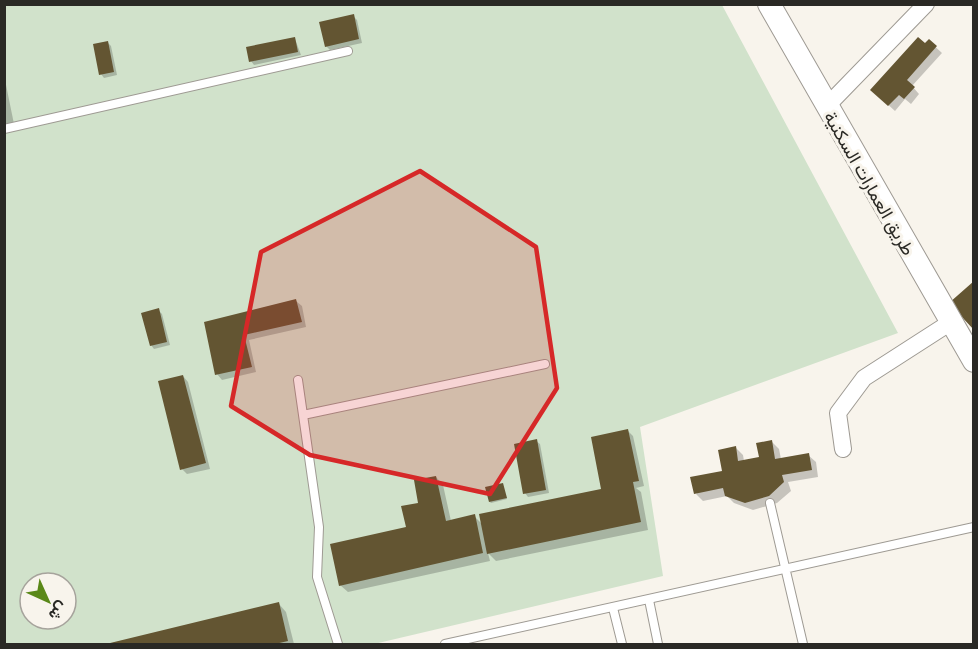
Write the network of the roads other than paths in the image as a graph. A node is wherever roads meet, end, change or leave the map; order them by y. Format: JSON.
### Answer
{"nodes":[{"id":1,"x":769,"y":4,"type":"edge"},
{"id":2,"x":926,"y":4,"type":"edge"},
{"id":3,"x":348,"y":51,"type":"dead end"},
{"id":4,"x":826,"y":107,"type":"junction"},
{"id":5,"x":4,"y":129,"type":"edge"},
{"id":6,"x":951,"y":322,"type":"junction"},
{"id":7,"x":974,"y":361,"type":"edge"},
{"id":8,"x":545,"y":364,"type":"dead end"},
{"id":9,"x":298,"y":380,"type":"dead end"},
{"id":10,"x":303,"y":415,"type":"junction"},
{"id":11,"x":843,"y":450,"type":"dead end"},
{"id":12,"x":770,"y":502,"type":"dead end"},
{"id":13,"x":974,"y":526,"type":"edge"},
{"id":14,"x":786,"y":570,"type":"junction"},
{"id":15,"x":649,"y":600,"type":"junction"},
{"id":16,"x":613,"y":608,"type":"junction"},
{"id":17,"x":338,"y":645,"type":"edge"},
{"id":18,"x":445,"y":645,"type":"edge"},
{"id":19,"x":622,"y":645,"type":"edge"},
{"id":20,"x":658,"y":645,"type":"edge"},
{"id":21,"x":803,"y":645,"type":"edge"}],
"edges":[{"from":1,"to":4,"type":"main road","name":"طريق العمارات السكنية"},
{"from":2,"to":4,"type":"street"},
{"from":3,"to":5,"type":"lane"},
{"from":4,"to":6,"type":"main road","name":"طريق العمارات السكنية"},
{"from":6,"to":7,"type":"main road","name":"طريق العمارات السكنية"},
{"from":6,"to":11,"type":"street"},
{"from":8,"to":10,"type":"lane"},
{"from":9,"to":10,"type":"lane"},
{"from":10,"to":17,"type":"lane"},
{"from":12,"to":14,"type":"lane"},
{"from":13,"to":14,"type":"lane"},
{"from":14,"to":15,"type":"lane"},
{"from":14,"to":21,"type":"lane"},
{"from":15,"to":16,"type":"lane"},
{"from":15,"to":20,"type":"lane"},
{"from":16,"to":18,"type":"lane"},
{"from":16,"to":19,"type":"lane"}]}
